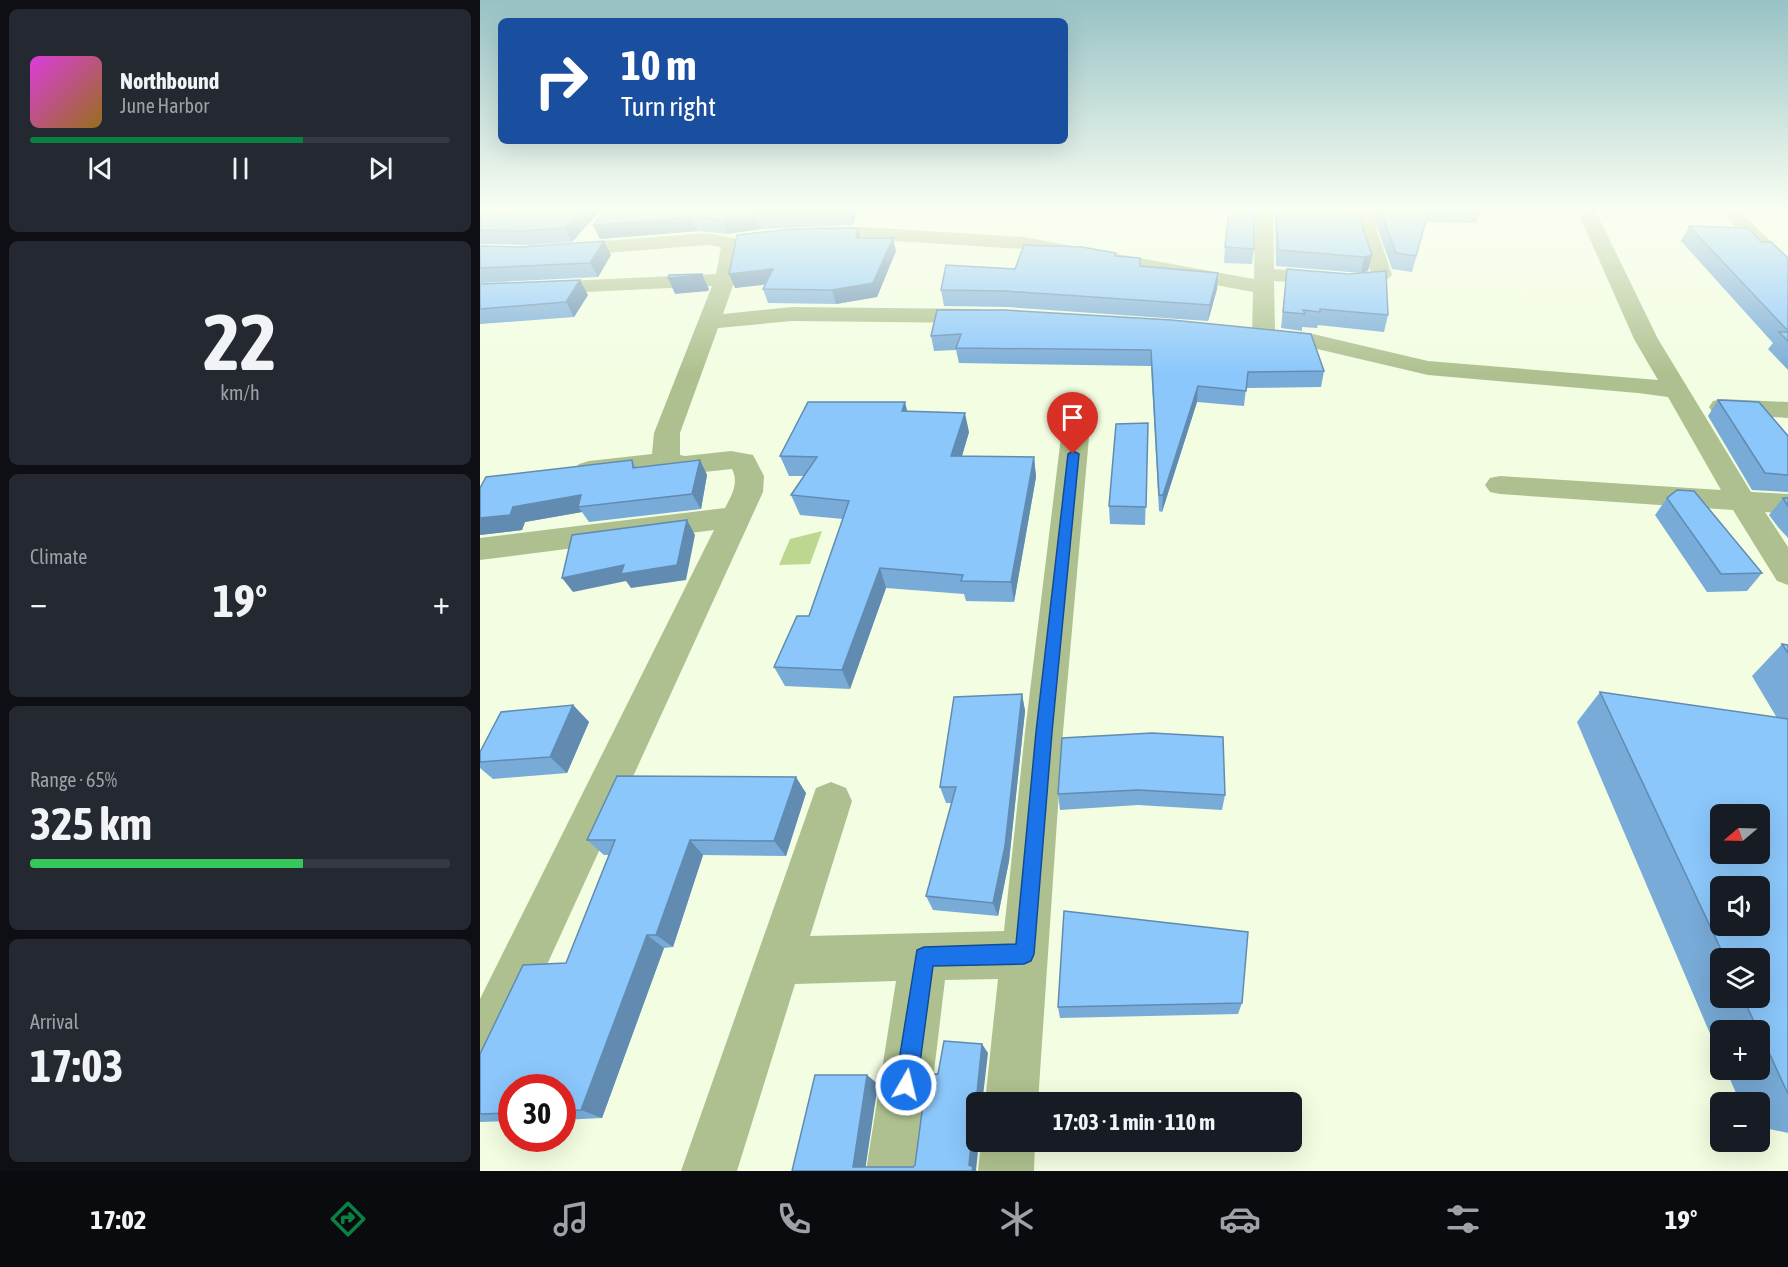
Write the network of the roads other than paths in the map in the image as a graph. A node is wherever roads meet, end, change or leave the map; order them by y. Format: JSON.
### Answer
{"nodes":[{"id":1,"x":727,"y":265,"type":"edge"},
{"id":2,"x":1160,"y":265,"type":"edge"},
{"id":3,"x":1263,"y":265,"type":"edge"},
{"id":4,"x":1379,"y":265,"type":"edge"},
{"id":5,"x":1611,"y":265,"type":"edge"},
{"id":6,"x":725,"y":280,"type":"junction"},
{"id":7,"x":1263,"y":281,"type":"junction"},
{"id":8,"x":480,"y":291,"type":"edge"},
{"id":9,"x":995,"y":316,"type":"edge"},
{"id":10,"x":708,"y":322,"type":"junction"},
{"id":11,"x":1682,"y":399,"type":"junction"},
{"id":12,"x":1788,"y":410,"type":"edge"},
{"id":13,"x":1075,"y":438,"type":"dead end"},
{"id":14,"x":668,"y":461,"type":"junction"},
{"id":15,"x":562,"y":473,"type":"edge"},
{"id":16,"x":1500,"y":485,"type":"dead end"},
{"id":17,"x":1742,"y":501,"type":"junction"},
{"id":18,"x":1788,"y":504,"type":"edge"},
{"id":19,"x":735,"y":517,"type":"junction"},
{"id":20,"x":480,"y":549,"type":"edge"},
{"id":21,"x":1788,"y":573,"type":"edge"},
{"id":22,"x":831,"y":801,"type":"dead end"},
{"id":23,"x":1024,"y":954,"type":"junction"},
{"id":24,"x":924,"y":957,"type":"junction"},
{"id":25,"x":778,"y":961,"type":"junction"},
{"id":26,"x":480,"y":1054,"type":"edge"},
{"id":27,"x":1013,"y":1092,"type":"edge"},
{"id":28,"x":1007,"y":1152,"type":"edge"},
{"id":29,"x":709,"y":1171,"type":"edge"},
{"id":30,"x":894,"y":1171,"type":"edge"},
{"id":31,"x":1006,"y":1171,"type":"edge"}],
"edges":[{"from":1,"to":6,"type":"street"},
{"from":2,"to":7,"type":"street"},
{"from":3,"to":7,"type":"street"},
{"from":4,"to":7,"type":"street"},
{"from":5,"to":11,"type":"street"},
{"from":6,"to":8,"type":"street"},
{"from":6,"to":10,"type":"street"},
{"from":7,"to":11,"type":"street"},
{"from":9,"to":10,"type":"street"},
{"from":10,"to":14,"type":"street"},
{"from":11,"to":12,"type":"street"},
{"from":11,"to":17,"type":"street"},
{"from":13,"to":23,"type":"street"},
{"from":14,"to":15,"type":"street"},
{"from":14,"to":19,"type":"street"},
{"from":16,"to":17,"type":"street"},
{"from":17,"to":18,"type":"street"},
{"from":17,"to":21,"type":"street"},
{"from":19,"to":20,"type":"street"},
{"from":19,"to":26,"type":"street"},
{"from":22,"to":25,"type":"street"},
{"from":23,"to":24,"type":"street"},
{"from":23,"to":27,"type":"street"},
{"from":24,"to":25,"type":"street"},
{"from":24,"to":30,"type":"street"},
{"from":25,"to":29,"type":"street"},
{"from":28,"to":31,"type":"street"}]}
